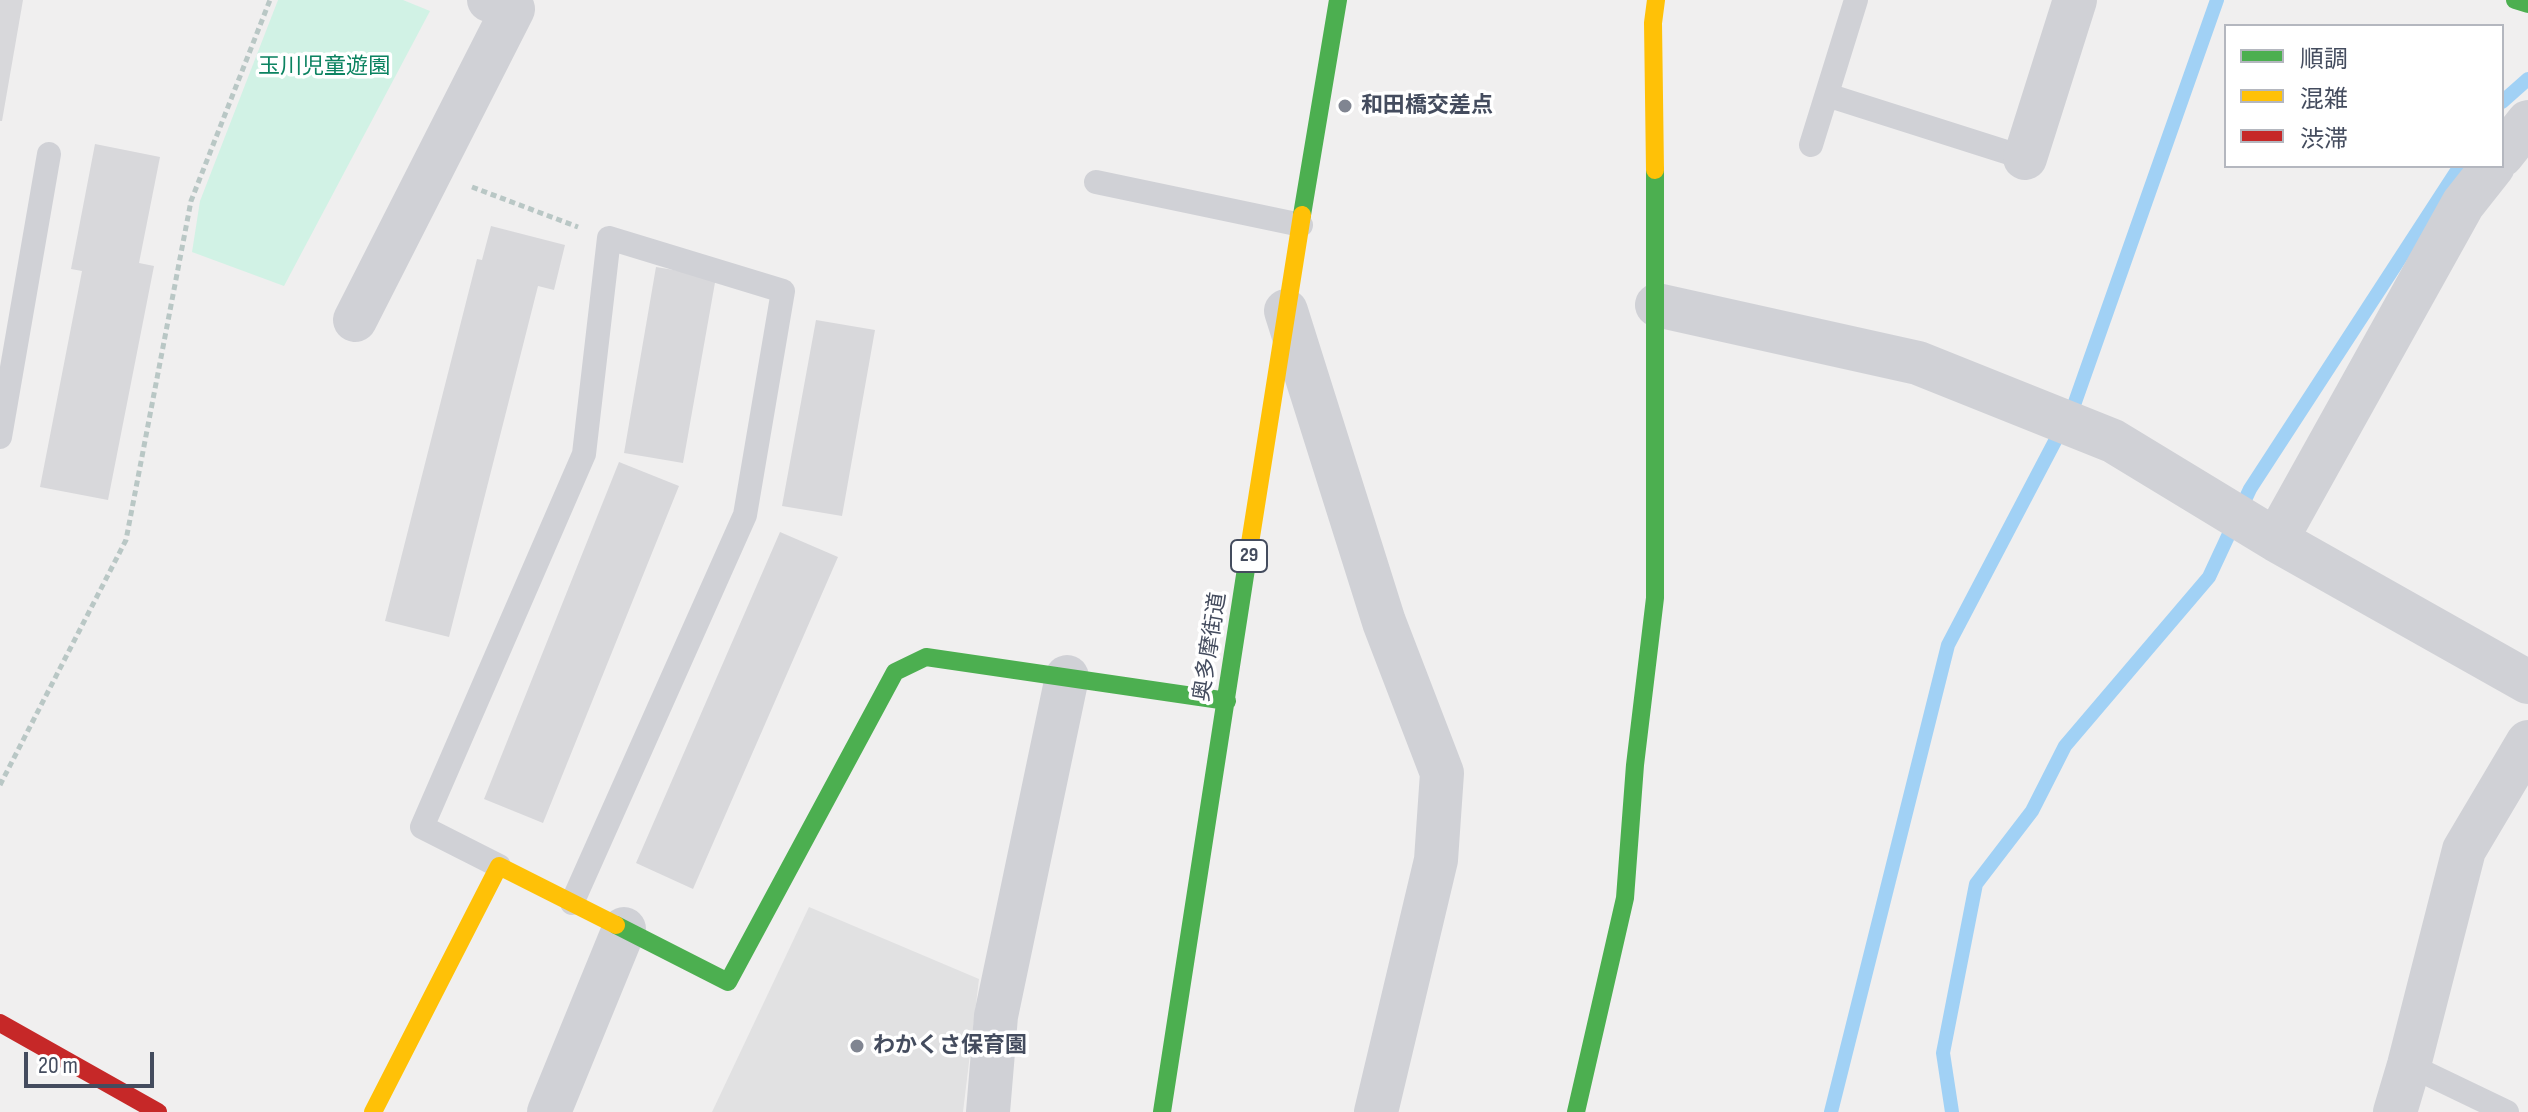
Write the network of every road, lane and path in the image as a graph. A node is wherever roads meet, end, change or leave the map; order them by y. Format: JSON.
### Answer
{"nodes":[{"id":1,"x":270,"y":0,"type":"edge"},
{"id":2,"x":489,"y":0,"type":"edge"},
{"id":3,"x":1338,"y":0,"type":"edge"},
{"id":4,"x":1656,"y":0,"type":"edge"},
{"id":5,"x":1856,"y":0,"type":"edge"},
{"id":6,"x":2075,"y":0,"type":"edge"},
{"id":7,"x":2515,"y":0,"type":"edge"},
{"id":8,"x":2528,"y":4,"type":"edge"},
{"id":9,"x":1827,"y":95,"type":"junction"},
{"id":10,"x":2528,"y":122,"type":"edge"},
{"id":11,"x":1811,"y":145,"type":"dead end"},
{"id":12,"x":2504,"y":152,"type":"edge"},
{"id":13,"x":49,"y":154,"type":"dead end"},
{"id":14,"x":2025,"y":158,"type":"joint"},
{"id":15,"x":2491,"y":168,"type":"edge"},
{"id":16,"x":431,"y":172,"type":"junction"},
{"id":17,"x":1096,"y":182,"type":"dead end"},
{"id":18,"x":1301,"y":225,"type":"junction"},
{"id":19,"x":609,"y":238,"type":"junction"},
{"id":20,"x":1657,"y":305,"type":"junction"},
{"id":21,"x":1286,"y":311,"type":"junction"},
{"id":22,"x":355,"y":320,"type":"dead end"},
{"id":23,"x":0,"y":437,"type":"edge"},
{"id":24,"x":2251,"y":525,"type":"junction"},
{"id":25,"x":1067,"y":677,"type":"junction"},
{"id":26,"x":2528,"y":682,"type":"edge"},
{"id":27,"x":1227,"y":701,"type":"junction"},
{"id":28,"x":2528,"y":742,"type":"edge"},
{"id":29,"x":0,"y":785,"type":"edge"},
{"id":30,"x":499,"y":866,"type":"junction"},
{"id":31,"x":572,"y":903,"type":"junction"},
{"id":32,"x":624,"y":929,"type":"junction"},
{"id":33,"x":0,"y":1023,"type":"edge"},
{"id":34,"x":2409,"y":1065,"type":"junction"},
{"id":35,"x":158,"y":1112,"type":"edge"},
{"id":36,"x":373,"y":1112,"type":"edge"},
{"id":37,"x":549,"y":1112,"type":"edge"},
{"id":38,"x":988,"y":1112,"type":"edge"},
{"id":39,"x":1162,"y":1112,"type":"edge"},
{"id":40,"x":1376,"y":1112,"type":"edge"},
{"id":41,"x":1576,"y":1112,"type":"edge"},
{"id":42,"x":2395,"y":1112,"type":"edge"},
{"id":43,"x":2507,"y":1112,"type":"edge"}],
"edges":[{"from":1,"to":29,"type":"path"},
{"from":2,"to":16,"type":"street"},
{"from":3,"to":18,"type":"street","name":"奥多摩街道","number":"29"},
{"from":4,"to":20,"type":"street"},
{"from":5,"to":9,"type":"lane"},
{"from":6,"to":14,"type":"street"},
{"from":7,"to":8,"type":"street"},
{"from":9,"to":11,"type":"lane"},
{"from":9,"to":14,"type":"lane"},
{"from":10,"to":12,"type":"street"},
{"from":13,"to":23,"type":"lane"},
{"from":15,"to":24,"type":"street"},
{"from":16,"to":19,"type":"path"},
{"from":16,"to":22,"type":"street"},
{"from":17,"to":18,"type":"lane"},
{"from":18,"to":21,"type":"street","name":"奥多摩街道","number":"29"},
{"from":19,"to":30,"type":"lane"},
{"from":19,"to":31,"type":"lane"},
{"from":20,"to":24,"type":"street"},
{"from":20,"to":41,"type":"street"},
{"from":21,"to":27,"type":"street","name":"奥多摩街道","number":"29"},
{"from":21,"to":40,"type":"street"},
{"from":24,"to":26,"type":"street"},
{"from":25,"to":27,"type":"street"},
{"from":25,"to":32,"type":"street"},
{"from":25,"to":38,"type":"street"},
{"from":27,"to":39,"type":"street","name":"奥多摩街道","number":"29"},
{"from":28,"to":34,"type":"street"},
{"from":30,"to":31,"type":"street"},
{"from":30,"to":36,"type":"street"},
{"from":31,"to":32,"type":"street"},
{"from":32,"to":37,"type":"street"},
{"from":33,"to":35,"type":"street"},
{"from":34,"to":42,"type":"street"},
{"from":34,"to":43,"type":"lane"}]}
